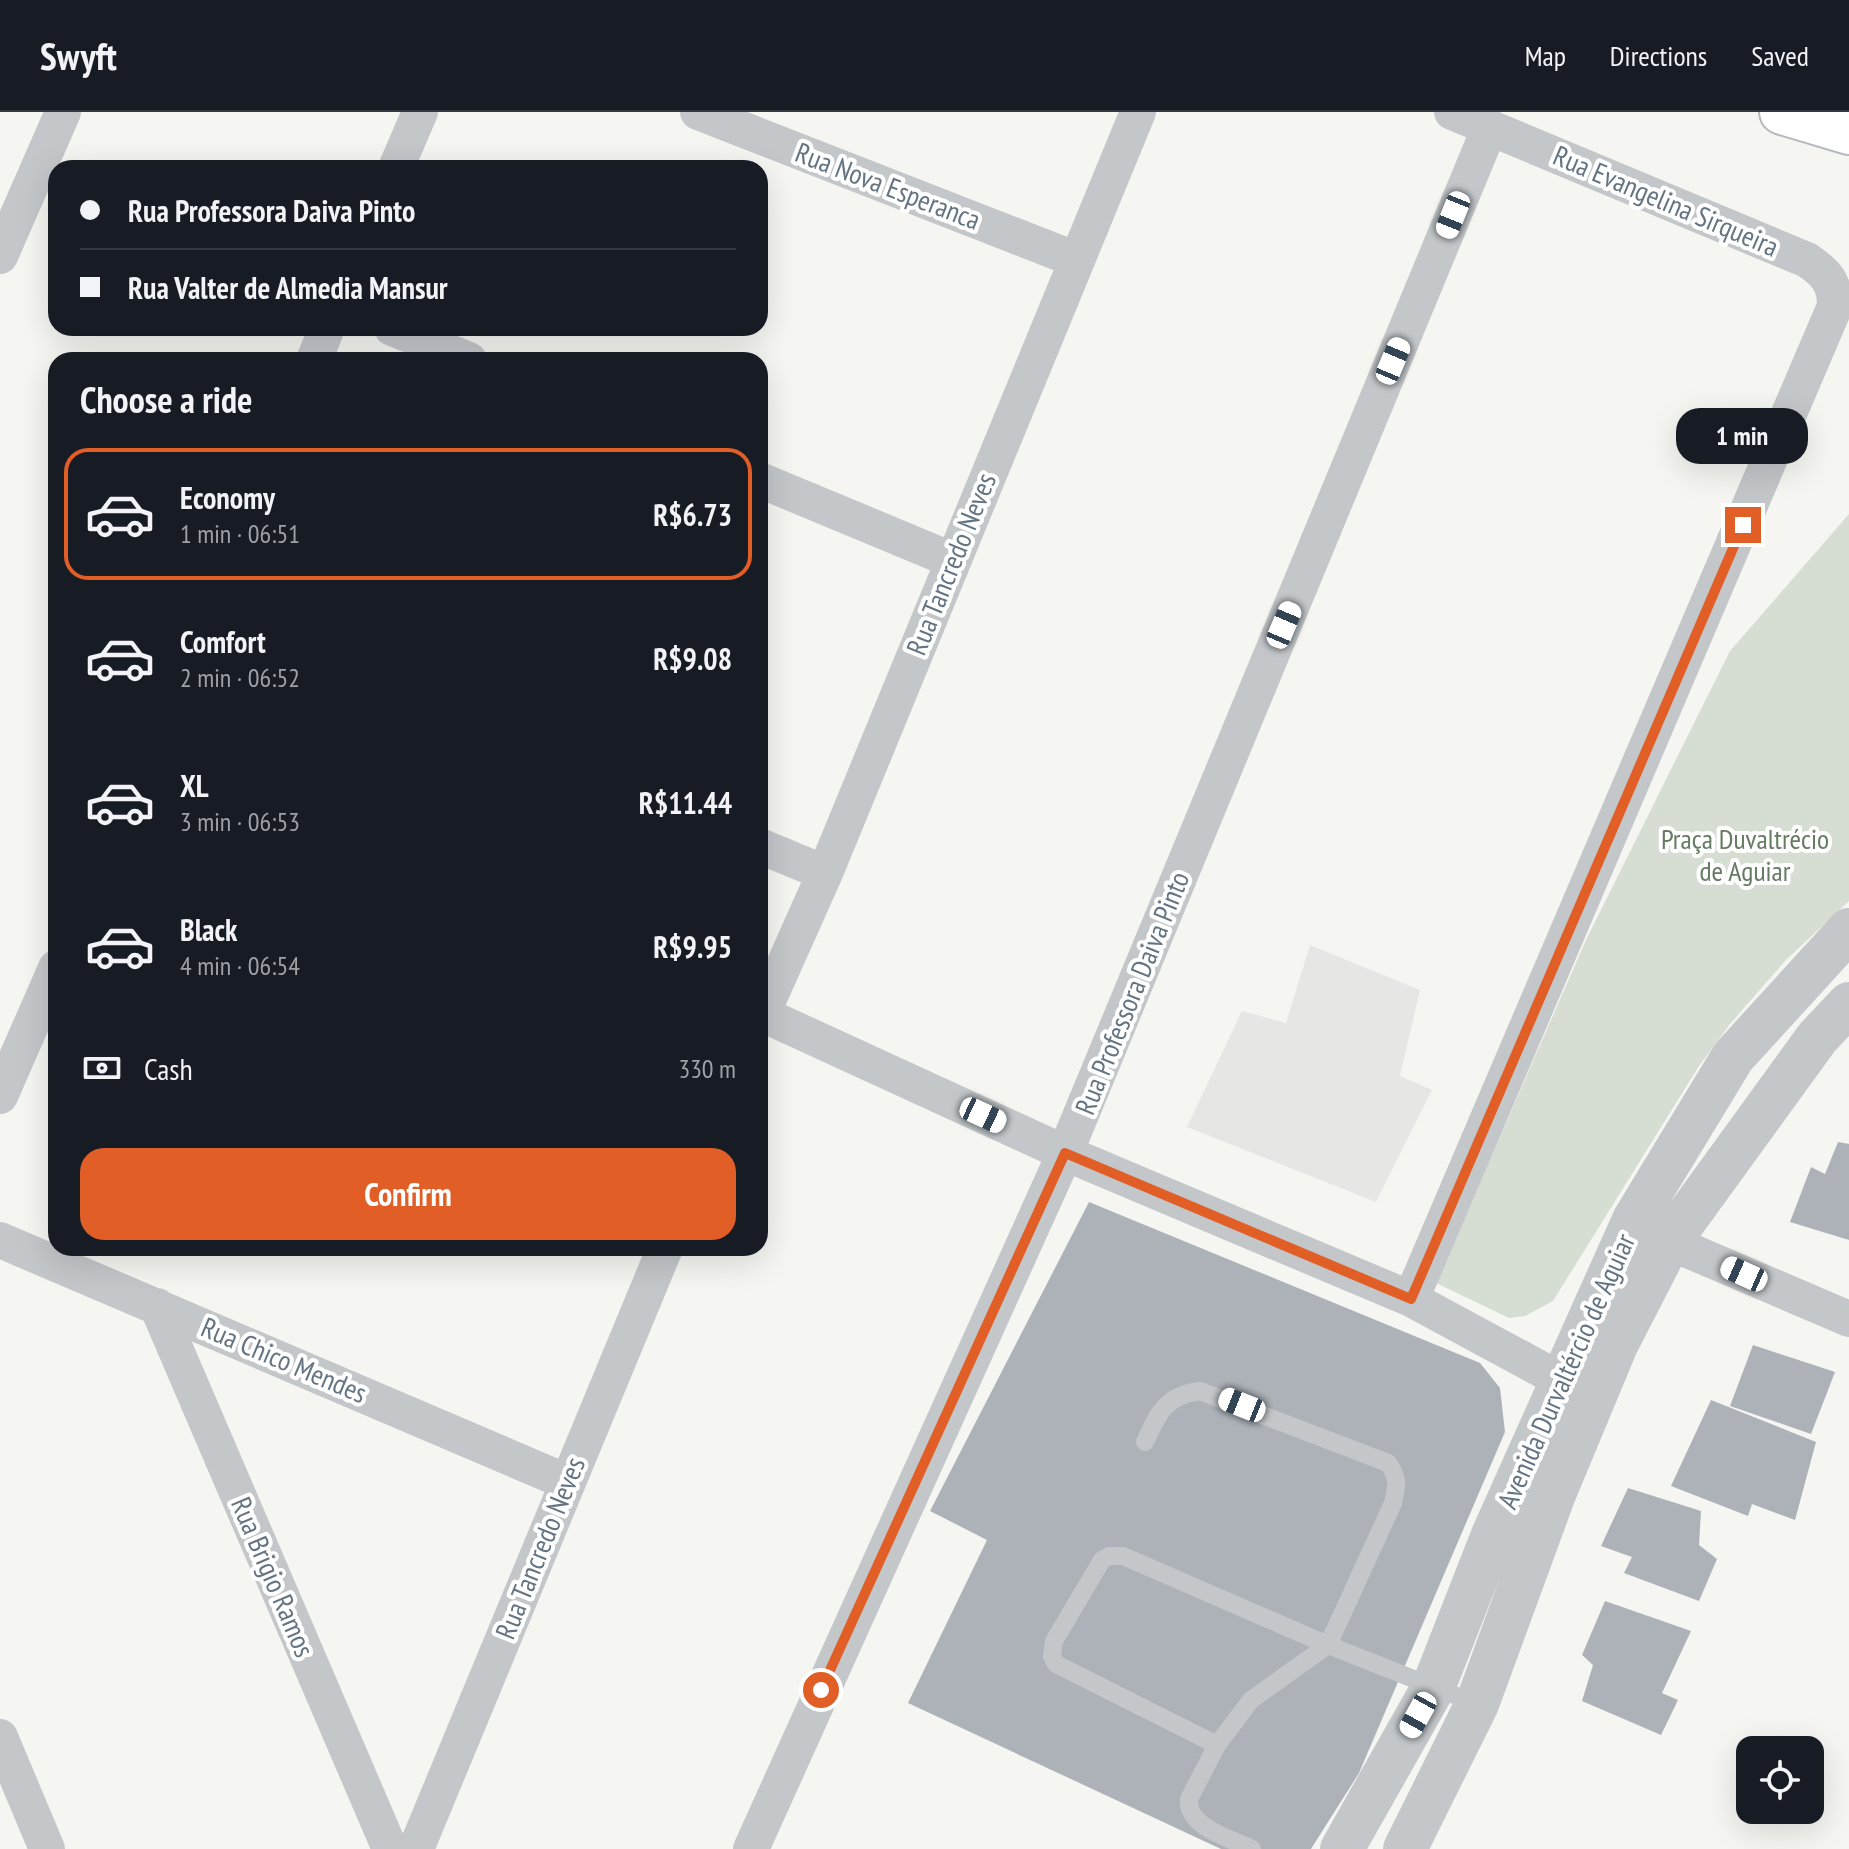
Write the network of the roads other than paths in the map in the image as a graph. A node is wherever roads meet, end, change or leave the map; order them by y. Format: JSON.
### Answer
{"nodes":[{"id":1,"x":63,"y":112,"type":"edge"},
{"id":2,"x":420,"y":112,"type":"edge"},
{"id":3,"x":698,"y":112,"type":"edge"},
{"id":4,"x":1138,"y":112,"type":"edge"},
{"id":5,"x":1452,"y":112,"type":"edge"},
{"id":6,"x":1782,"y":112,"type":"edge"},
{"id":7,"x":1490,"y":127,"type":"junction"},
{"id":8,"x":1849,"y":132,"type":"edge"},
{"id":9,"x":399,"y":160,"type":"edge"},
{"id":10,"x":0,"y":256,"type":"edge"},
{"id":11,"x":1077,"y":260,"type":"junction"},
{"id":12,"x":411,"y":336,"type":"edge"},
{"id":13,"x":450,"y":352,"type":"edge"},
{"id":14,"x":768,"y":483,"type":"edge"},
{"id":15,"x":952,"y":560,"type":"junction"},
{"id":16,"x":768,"y":849,"type":"edge"},
{"id":17,"x":825,"y":873,"type":"junction"},
{"id":18,"x":1849,"y":930,"type":"edge"},
{"id":19,"x":48,"y":986,"type":"edge"},
{"id":20,"x":768,"y":1000,"type":"edge"},
{"id":21,"x":1849,"y":1004,"type":"edge"},
{"id":22,"x":768,"y":1019,"type":"edge"},
{"id":23,"x":1733,"y":1057,"type":"junction"},
{"id":24,"x":1784,"y":1084,"type":"junction"},
{"id":25,"x":0,"y":1096,"type":"edge"},
{"id":26,"x":1065,"y":1153,"type":"junction"},
{"id":27,"x":0,"y":1240,"type":"edge"},
{"id":28,"x":1669,"y":1242,"type":"junction"},
{"id":29,"x":662,"y":1256,"type":"edge"},
{"id":30,"x":1411,"y":1299,"type":"junction"},
{"id":31,"x":157,"y":1306,"type":"junction"},
{"id":32,"x":1849,"y":1319,"type":"edge"},
{"id":33,"x":1561,"y":1380,"type":"junction"},
{"id":34,"x":1145,"y":1442,"type":"dead end"},
{"id":35,"x":567,"y":1482,"type":"junction"},
{"id":36,"x":1328,"y":1645,"type":"junction"},
{"id":37,"x":1433,"y":1688,"type":"junction"},
{"id":38,"x":1477,"y":1704,"type":"junction"},
{"id":39,"x":0,"y":1737,"type":"edge"},
{"id":40,"x":1217,"y":1745,"type":"junction"},
{"id":41,"x":47,"y":1849,"type":"edge"},
{"id":42,"x":390,"y":1849,"type":"edge"},
{"id":43,"x":416,"y":1849,"type":"edge"},
{"id":44,"x":751,"y":1849,"type":"edge"},
{"id":45,"x":1252,"y":1849,"type":"edge"},
{"id":46,"x":1342,"y":1849,"type":"edge"},
{"id":47,"x":1405,"y":1849,"type":"edge"}],
"edges":[{"from":1,"to":10,"type":"street"},
{"from":2,"to":9,"type":"street"},
{"from":3,"to":11,"type":"street","name":"Rua Nova Esperanca"},
{"from":4,"to":11,"type":"street","name":"Rua Tancredo Neves"},
{"from":5,"to":7,"type":"street","name":"Rua Evangelina Sirqueira"},
{"from":6,"to":8,"type":"main road"},
{"from":7,"to":26,"type":"street","name":"Rua Professora Daiva Pinto"},
{"from":7,"to":30,"type":"street","name":"Rua Evangelina Sirqueira"},
{"from":11,"to":15,"type":"street","name":"Rua Tancredo Neves"},
{"from":12,"to":13,"type":"street"},
{"from":14,"to":15,"type":"street"},
{"from":15,"to":17,"type":"street","name":"Rua Tancredo Neves"},
{"from":16,"to":17,"type":"street"},
{"from":17,"to":20,"type":"street","name":"Rua Tancredo Neves"},
{"from":18,"to":23,"type":"street","name":"Avenida Durvaltércio de Aguiar"},
{"from":19,"to":25,"type":"street"},
{"from":21,"to":24,"type":"street","name":"Avenida Durvaltércio de Aguiar"},
{"from":22,"to":26,"type":"street","name":"Rua Tancredo Neves"},
{"from":23,"to":24,"type":"street"},
{"from":23,"to":33,"type":"street","name":"Avenida Durvaltércio de Aguiar"},
{"from":24,"to":28,"type":"street","name":"Avenida Durvaltércio de Aguiar"},
{"from":26,"to":30,"type":"street","name":"Rua Tancredo Neves"},
{"from":26,"to":44,"type":"street","name":"Rua Professora Daiva Pinto"},
{"from":27,"to":31,"type":"street","name":"Rua Chico Mendes"},
{"from":28,"to":32,"type":"street"},
{"from":28,"to":38,"type":"street","name":"Avenida Durvaltércio de Aguiar"},
{"from":29,"to":35,"type":"street","name":"Rua Tancredo Neves"},
{"from":30,"to":33,"type":"street","name":"Rua Tancredo Neves"},
{"from":31,"to":35,"type":"street","name":"Rua Chico Mendes"},
{"from":31,"to":42,"type":"street","name":"Rua Brigio Ramos"},
{"from":33,"to":37,"type":"street","name":"Avenida Durvaltércio de Aguiar"},
{"from":34,"to":36,"type":"lane"},
{"from":35,"to":43,"type":"street","name":"Rua Tancredo Neves"},
{"from":36,"to":37,"type":"lane"},
{"from":36,"to":40,"type":"lane"},
{"from":36,"to":40,"type":"lane"},
{"from":37,"to":38,"type":"lane"},
{"from":37,"to":46,"type":"street","name":"Avenida Durvaltércio de Aguiar"},
{"from":38,"to":47,"type":"street","name":"Avenida Durvaltércio de Aguiar"},
{"from":39,"to":41,"type":"street"},
{"from":40,"to":45,"type":"lane"}]}
